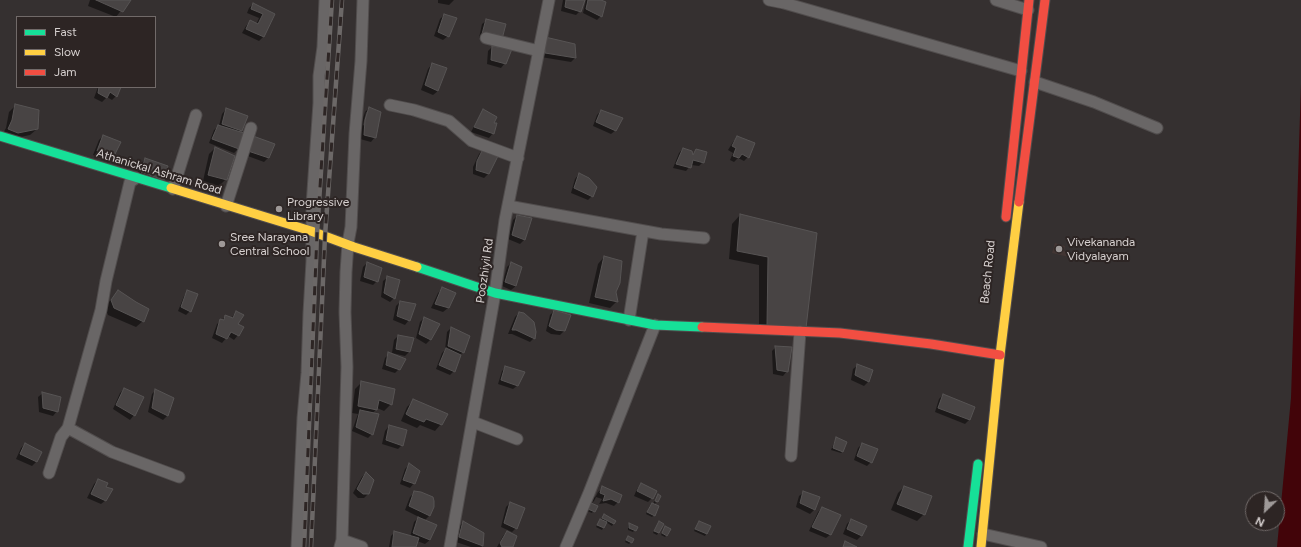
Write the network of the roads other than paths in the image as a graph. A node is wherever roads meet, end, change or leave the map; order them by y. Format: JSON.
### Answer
{"nodes":[{"id":1,"x":325,"y":0,"type":"edge"},
{"id":2,"x":363,"y":0,"type":"edge"},
{"id":3,"x":549,"y":0,"type":"edge"},
{"id":4,"x":769,"y":0,"type":"edge"},
{"id":5,"x":996,"y":0,"type":"edge"},
{"id":6,"x":1046,"y":0,"type":"edge"},
{"id":7,"x":1028,"y":5,"type":"edge"},
{"id":8,"x":486,"y":38,"type":"dead end"},
{"id":9,"x":539,"y":51,"type":"junction"},
{"id":10,"x":1022,"y":70,"type":"junction"},
{"id":11,"x":1035,"y":82,"type":"junction"},
{"id":12,"x":390,"y":105,"type":"dead end"},
{"id":13,"x":196,"y":115,"type":"dead end"},
{"id":14,"x":251,"y":128,"type":"dead end"},
{"id":15,"x":1157,"y":128,"type":"dead end"},
{"id":16,"x":0,"y":136,"type":"edge"},
{"id":17,"x":518,"y":158,"type":"junction"},
{"id":18,"x":136,"y":178,"type":"junction"},
{"id":19,"x":173,"y":189,"type":"junction"},
{"id":20,"x":226,"y":206,"type":"junction"},
{"id":21,"x":508,"y":206,"type":"junction"},
{"id":22,"x":1005,"y":230,"type":"dead end"},
{"id":23,"x":311,"y":231,"type":"junction"},
{"id":24,"x":643,"y":231,"type":"junction"},
{"id":25,"x":704,"y":238,"type":"dead end"},
{"id":26,"x":348,"y":244,"type":"junction"},
{"id":27,"x":999,"y":289,"type":"dead end"},
{"id":28,"x":495,"y":293,"type":"junction"},
{"id":29,"x":629,"y":320,"type":"junction"},
{"id":30,"x":655,"y":325,"type":"junction"},
{"id":31,"x":800,"y":332,"type":"junction"},
{"id":32,"x":996,"y":354,"type":"junction"},
{"id":33,"x":990,"y":368,"type":"dead end"},
{"id":34,"x":473,"y":422,"type":"junction"},
{"id":35,"x":68,"y":428,"type":"junction"},
{"id":36,"x":517,"y":439,"type":"dead end"},
{"id":37,"x":979,"y":454,"type":"dead end"},
{"id":38,"x":791,"y":456,"type":"dead end"},
{"id":39,"x":49,"y":473,"type":"dead end"},
{"id":40,"x":179,"y":477,"type":"dead end"},
{"id":41,"x":983,"y":534,"type":"junction"},
{"id":42,"x":341,"y":543,"type":"edge"},
{"id":43,"x":297,"y":547,"type":"edge"},
{"id":44,"x":362,"y":547,"type":"edge"},
{"id":45,"x":450,"y":547,"type":"edge"},
{"id":46,"x":566,"y":547,"type":"edge"},
{"id":47,"x":968,"y":547,"type":"edge"},
{"id":48,"x":981,"y":547,"type":"edge"},
{"id":49,"x":1041,"y":547,"type":"edge"}],
"edges":[{"from":1,"to":23,"type":"street"},
{"from":2,"to":26,"type":"street"},
{"from":3,"to":9,"type":"street","name":"Poozhiyil Rd"},
{"from":4,"to":10,"type":"street"},
{"from":5,"to":7,"type":"street"},
{"from":6,"to":11,"type":"street"},
{"from":7,"to":10,"type":"street","name":"Beach Road"},
{"from":8,"to":9,"type":"street"},
{"from":9,"to":17,"type":"street","name":"Poozhiyil Rd"},
{"from":10,"to":22,"type":"street","name":"Beach Road"},
{"from":11,"to":15,"type":"street"},
{"from":11,"to":32,"type":"street"},
{"from":12,"to":17,"type":"street"},
{"from":13,"to":19,"type":"street"},
{"from":14,"to":20,"type":"street"},
{"from":16,"to":18,"type":"street","name":"Athanickal Ashram Road"},
{"from":17,"to":21,"type":"street","name":"Poozhiyil Rd"},
{"from":18,"to":19,"type":"street","name":"Athanickal Ashram Road"},
{"from":18,"to":35,"type":"street"},
{"from":19,"to":20,"type":"street","name":"Athanickal Ashram Road"},
{"from":20,"to":23,"type":"street","name":"Athanickal Ashram Road"},
{"from":21,"to":24,"type":"street"},
{"from":21,"to":28,"type":"street","name":"Poozhiyil Rd"},
{"from":23,"to":26,"type":"street","name":"Athanickal Ashram Road"},
{"from":23,"to":43,"type":"street"},
{"from":24,"to":25,"type":"street"},
{"from":24,"to":29,"type":"street"},
{"from":26,"to":28,"type":"street","name":"Athanickal Ashram Road"},
{"from":26,"to":42,"type":"street"},
{"from":27,"to":32,"type":"street","name":"Beach Road"},
{"from":28,"to":29,"type":"street","name":"Athanickal Ashram Road"},
{"from":28,"to":34,"type":"street","name":"Poozhiyil Rd"},
{"from":29,"to":30,"type":"street","name":"Athanickal Ashram Road"},
{"from":30,"to":31,"type":"street","name":"Athanickal Ashram Road"},
{"from":30,"to":46,"type":"street"},
{"from":31,"to":32,"type":"street","name":"Athanickal Ashram Road"},
{"from":31,"to":38,"type":"street"},
{"from":32,"to":33,"type":"street","name":"Beach Road"},
{"from":32,"to":41,"type":"street"},
{"from":34,"to":36,"type":"street"},
{"from":34,"to":45,"type":"street","name":"Poozhiyil Rd"},
{"from":35,"to":39,"type":"street"},
{"from":35,"to":40,"type":"street"},
{"from":37,"to":47,"type":"street"},
{"from":41,"to":48,"type":"street"},
{"from":41,"to":49,"type":"street"},
{"from":42,"to":44,"type":"street"}]}
